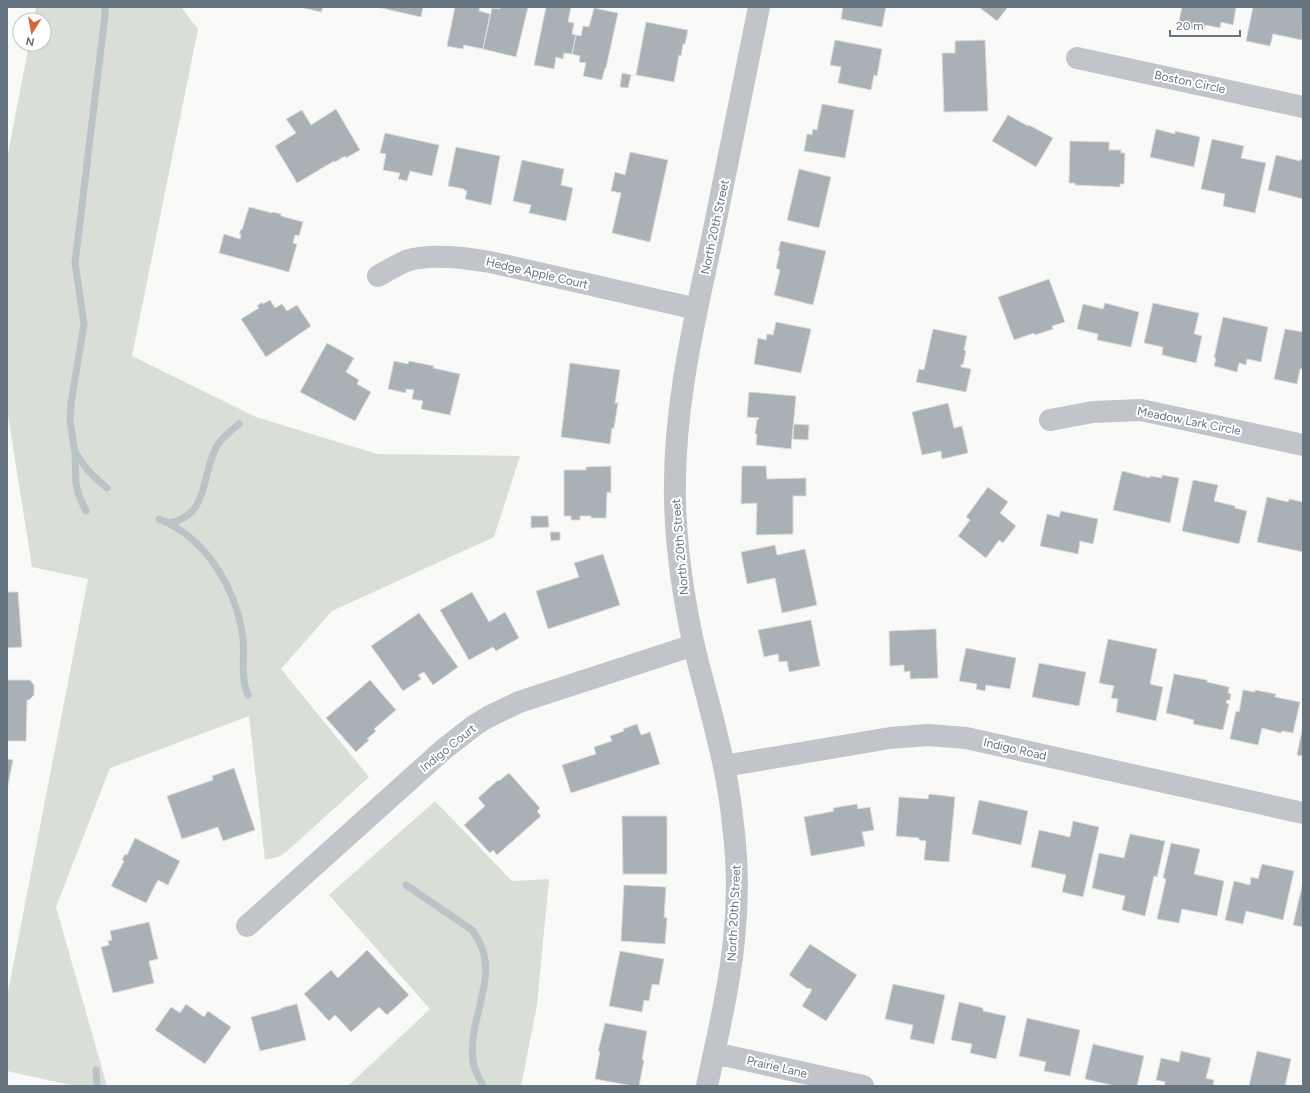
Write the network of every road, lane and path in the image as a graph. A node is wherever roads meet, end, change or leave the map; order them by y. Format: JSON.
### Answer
{"nodes":[{"id":1,"x":759,"y":7,"type":"edge"},
{"id":2,"x":1077,"y":58,"type":"dead end"},
{"id":3,"x":1303,"y":107,"type":"edge"},
{"id":4,"x":378,"y":276,"type":"dead end"},
{"id":5,"x":697,"y":309,"type":"junction"},
{"id":6,"x":1050,"y":420,"type":"dead end"},
{"id":7,"x":1303,"y":445,"type":"edge"},
{"id":8,"x":694,"y":645,"type":"junction"},
{"id":9,"x":724,"y":766,"type":"junction"},
{"id":10,"x":1303,"y":813,"type":"edge"},
{"id":11,"x":247,"y":926,"type":"dead end"},
{"id":12,"x":714,"y":1053,"type":"junction"},
{"id":13,"x":707,"y":1086,"type":"edge"},
{"id":14,"x":863,"y":1086,"type":"edge"}],
"edges":[{"from":1,"to":5,"type":"street","name":"North 20th Street"},
{"from":2,"to":3,"type":"street","name":"Boston Circle"},
{"from":4,"to":5,"type":"street","name":"Hedge Apple Court"},
{"from":5,"to":8,"type":"street","name":"North 20th Street"},
{"from":6,"to":7,"type":"street","name":"Meadow Lark Circle"},
{"from":8,"to":9,"type":"street","name":"North 20th Street"},
{"from":8,"to":11,"type":"street","name":"Indigo Court"},
{"from":9,"to":10,"type":"street","name":"Indigo Road"},
{"from":9,"to":12,"type":"street","name":"North 20th Street"},
{"from":12,"to":13,"type":"street","name":"North 20th Street"},
{"from":12,"to":14,"type":"street","name":"Prairie Lane"}]}
